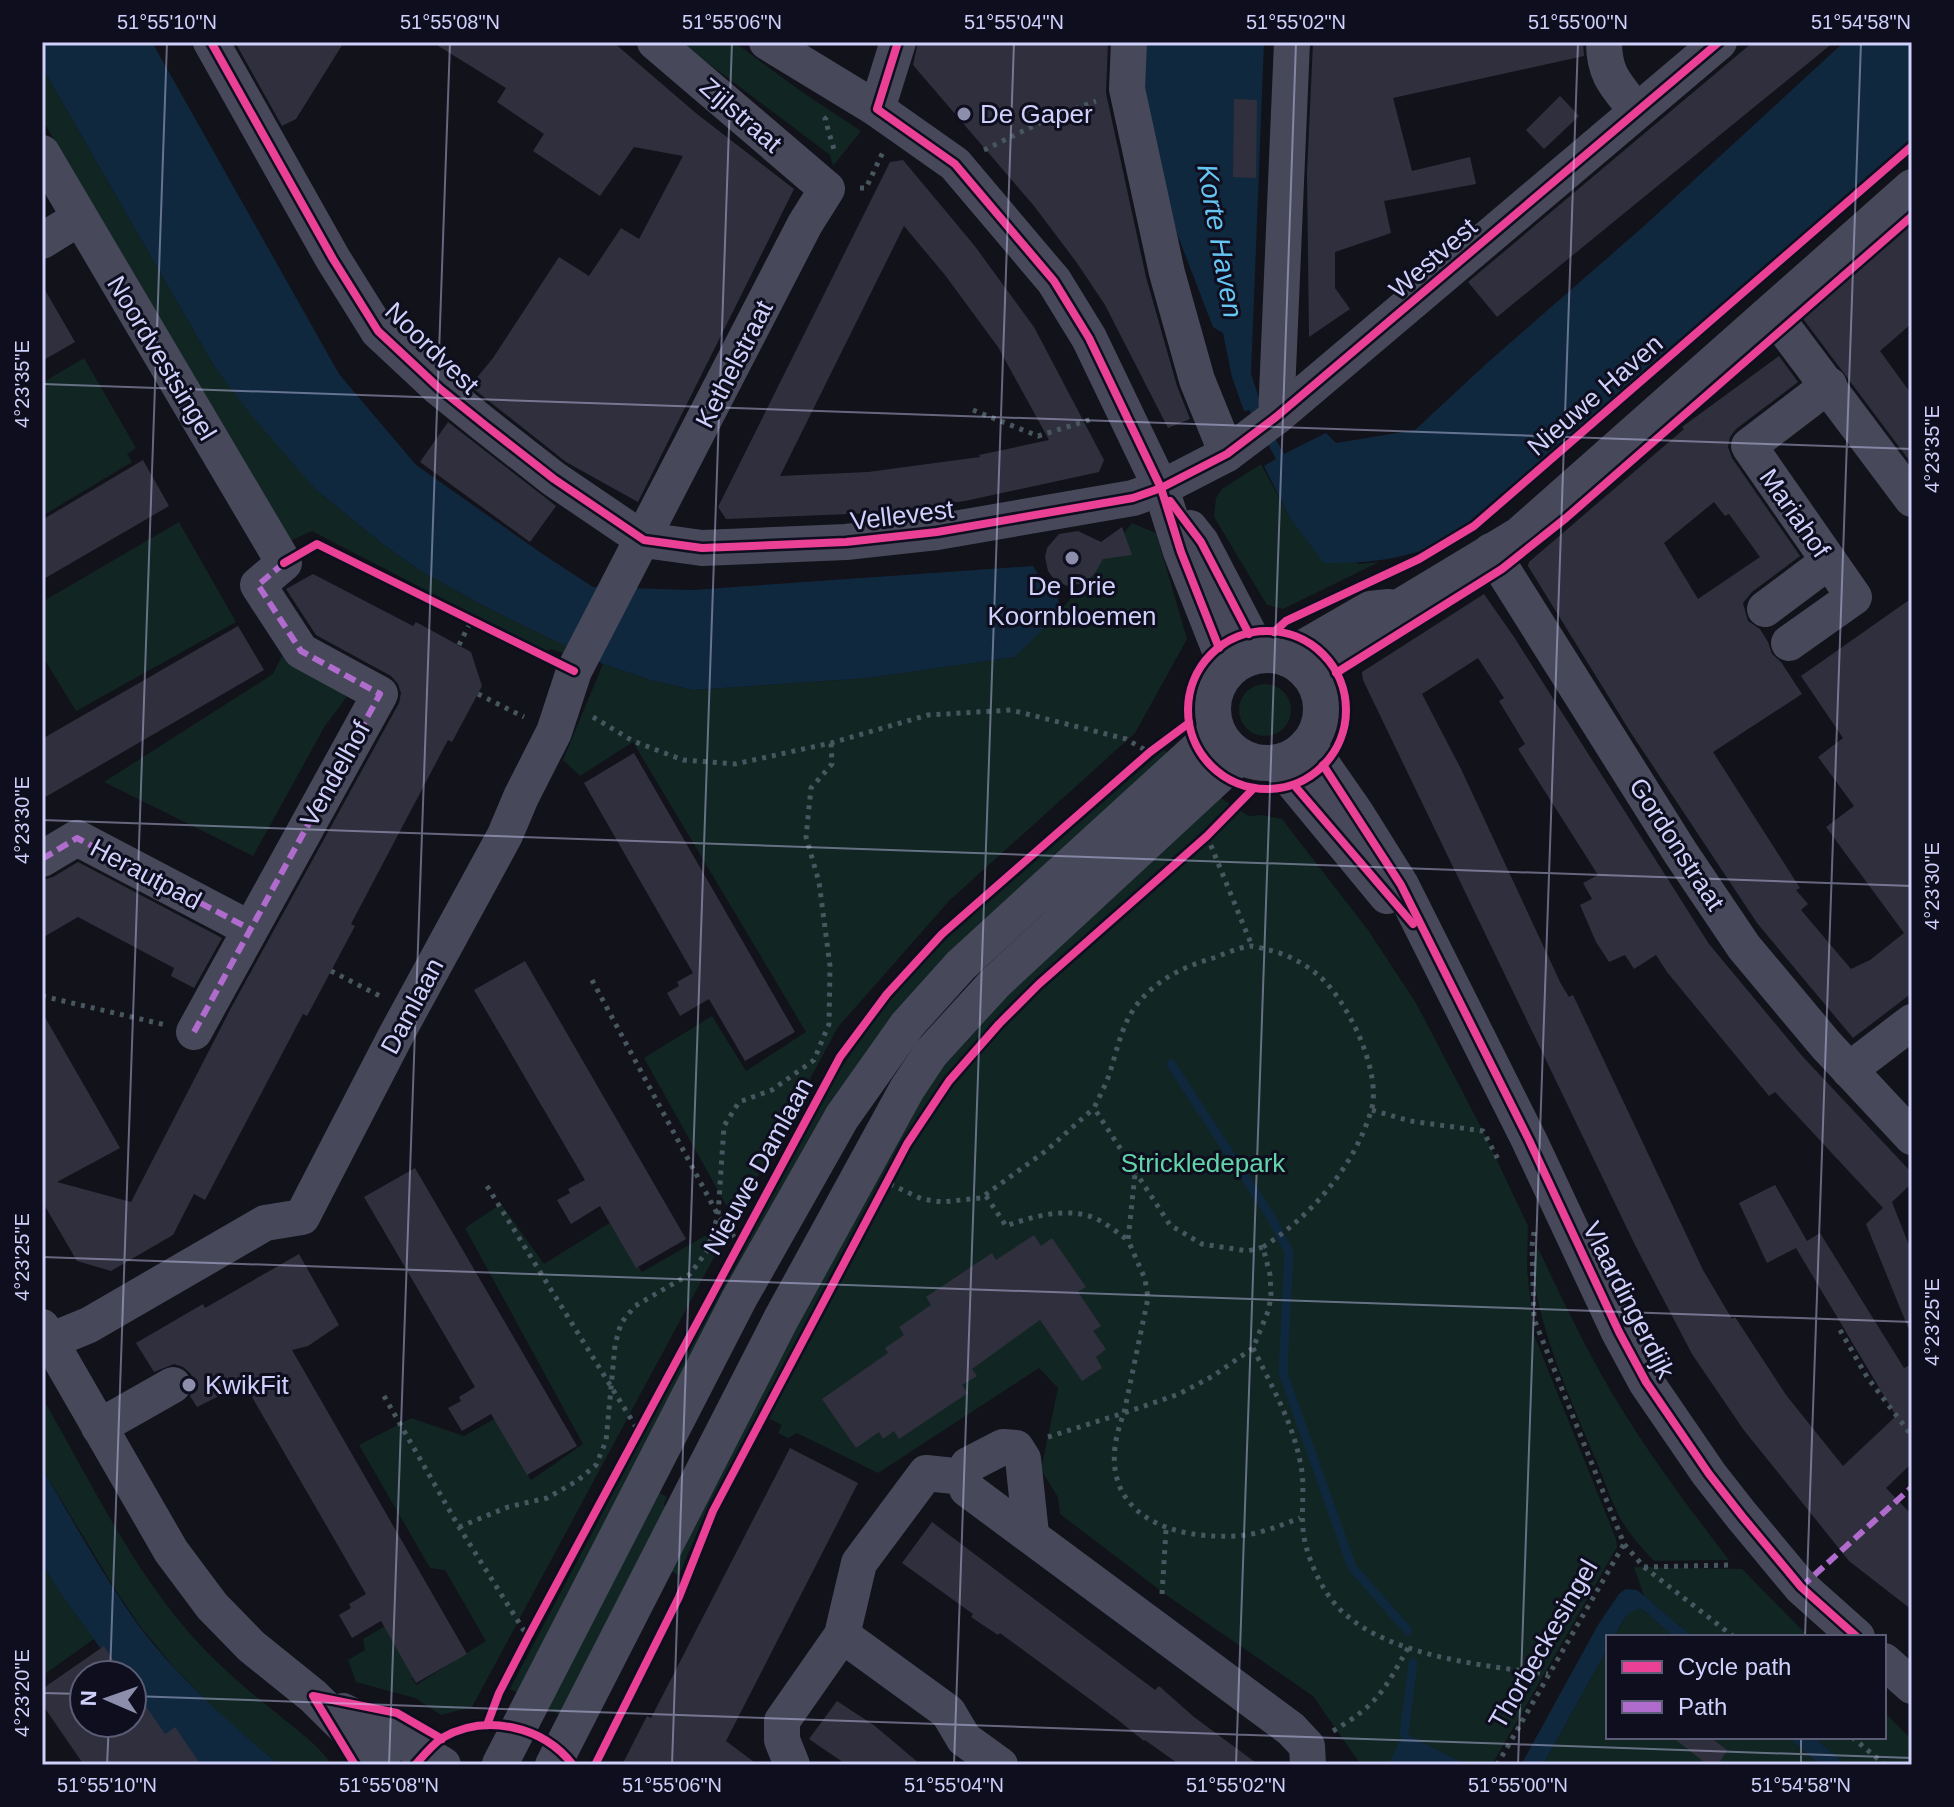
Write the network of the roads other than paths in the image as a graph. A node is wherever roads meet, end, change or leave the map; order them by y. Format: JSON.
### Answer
{"nodes":[{"id":1,"x":211,"y":42,"type":"edge"},
{"id":2,"x":655,"y":42,"type":"edge"},
{"id":3,"x":767,"y":42,"type":"edge"},
{"id":4,"x":898,"y":42,"type":"edge"},
{"id":5,"x":1129,"y":42,"type":"edge"},
{"id":6,"x":1292,"y":42,"type":"edge"},
{"id":7,"x":1604,"y":42,"type":"edge"},
{"id":8,"x":1719,"y":42,"type":"edge"},
{"id":9,"x":877,"y":109,"type":"junction"},
{"id":10,"x":1636,"y":110,"type":"junction"},
{"id":11,"x":42,"y":153,"type":"edge"},
{"id":12,"x":1912,"y":187,"type":"edge"},
{"id":13,"x":827,"y":189,"type":"joint"},
{"id":14,"x":79,"y":218,"type":"junction"},
{"id":15,"x":42,"y":241,"type":"edge"},
{"id":16,"x":1765,"y":317,"type":"junction"},
{"id":17,"x":1829,"y":385,"type":"junction"},
{"id":18,"x":1276,"y":417,"type":"junction"},
{"id":19,"x":1227,"y":454,"type":"junction"},
{"id":20,"x":1161,"y":488,"type":"junction"},
{"id":21,"x":1912,"y":499,"type":"edge"},
{"id":22,"x":644,"y":540,"type":"junction"},
{"id":23,"x":1491,"y":551,"type":"junction"},
{"id":24,"x":1829,"y":561,"type":"junction"},
{"id":25,"x":284,"y":563,"type":"joint"},
{"id":26,"x":1765,"y":609,"type":"dead end"},
{"id":27,"x":1789,"y":643,"type":"dead end"},
{"id":28,"x":1284,"y":662,"type":"junction"},
{"id":29,"x":1228,"y":671,"type":"junction"},
{"id":30,"x":1228,"y":744,"type":"junction"},
{"id":31,"x":1308,"y":744,"type":"junction"},
{"id":32,"x":1277,"y":763,"type":"junction"},
{"id":33,"x":42,"y":859,"type":"edge"},
{"id":34,"x":250,"y":929,"type":"junction"},
{"id":35,"x":1426,"y":939,"type":"junction"},
{"id":36,"x":1912,"y":1022,"type":"edge"},
{"id":37,"x":194,"y":1032,"type":"road end"},
{"id":38,"x":1849,"y":1070,"type":"junction"},
{"id":39,"x":1912,"y":1137,"type":"edge"},
{"id":40,"x":46,"y":1334,"type":"edge"},
{"id":41,"x":173,"y":1385,"type":"dead end"},
{"id":42,"x":99,"y":1427,"type":"junction"},
{"id":43,"x":964,"y":1477,"type":"junction"},
{"id":44,"x":1031,"y":1534,"type":"junction"},
{"id":45,"x":842,"y":1635,"type":"junction"},
{"id":46,"x":1855,"y":1635,"type":"edge"},
{"id":47,"x":1886,"y":1663,"type":"edge"},
{"id":48,"x":1912,"y":1686,"type":"edge"},
{"id":49,"x":313,"y":1696,"type":"junction"},
{"id":50,"x":1307,"y":1755,"type":"edge"},
{"id":51,"x":383,"y":1765,"type":"edge"},
{"id":52,"x":443,"y":1765,"type":"edge"},
{"id":53,"x":487,"y":1765,"type":"edge"},
{"id":54,"x":501,"y":1765,"type":"edge"},
{"id":55,"x":553,"y":1765,"type":"edge"},
{"id":56,"x":792,"y":1765,"type":"edge"},
{"id":57,"x":1000,"y":1765,"type":"edge"}],
"edges":[{"from":1,"to":22,"type":"street","name":"Noordvest"},
{"from":2,"to":13,"type":"street","name":"Zijlstraat"},
{"from":3,"to":9,"type":"street"},
{"from":4,"to":9,"type":"street"},
{"from":5,"to":19,"type":"street"},
{"from":6,"to":18,"type":"street"},
{"from":7,"to":10,"type":"street"},
{"from":8,"to":10,"type":"street","name":"Westvest"},
{"from":9,"to":20,"type":"street"},
{"from":10,"to":18,"type":"street","name":"Westvest"},
{"from":11,"to":14,"type":"street","name":"Noordvestsingel"},
{"from":12,"to":16,"type":"street","name":"Nieuwe Haven"},
{"from":13,"to":22,"type":"street","name":"Kethelstraat"},
{"from":14,"to":15,"type":"street"},
{"from":14,"to":25,"type":"street","name":"Noordvestsingel"},
{"from":16,"to":17,"type":"street"},
{"from":16,"to":23,"type":"street","name":"Nieuwe Haven"},
{"from":17,"to":21,"type":"street"},
{"from":17,"to":24,"type":"street","name":"Mariahof"},
{"from":18,"to":19,"type":"street","name":"Westvest"},
{"from":19,"to":20,"type":"street","name":"Westvest"},
{"from":20,"to":22,"type":"street","name":"Vellevest"},
{"from":20,"to":28,"type":"street"},
{"from":20,"to":29,"type":"street"},
{"from":22,"to":40,"type":"street","name":"Damlaan"},
{"from":23,"to":28,"type":"street","name":"Nieuwe Haven"},
{"from":23,"to":38,"type":"street","name":"Gordonstraat"},
{"from":24,"to":26,"type":"street"},
{"from":24,"to":27,"type":"street","name":"Mariahof"},
{"from":25,"to":34,"type":"street","name":"Vendelhof"},
{"from":28,"to":29,"type":"street"},
{"from":28,"to":31,"type":"street"},
{"from":29,"to":30,"type":"street"},
{"from":30,"to":32,"type":"street"},
{"from":30,"to":54,"type":"street","name":"Nieuwe Damlaan"},
{"from":30,"to":55,"type":"street"},
{"from":31,"to":32,"type":"street"},
{"from":31,"to":35,"type":"street","name":"Vlaardingerdijk"},
{"from":32,"to":35,"type":"street","name":"Vlaardingerdijk"},
{"from":33,"to":34,"type":"street","name":"Herautpad"},
{"from":34,"to":37,"type":"street","name":"Vendelhof"},
{"from":35,"to":46,"type":"street","name":"Vlaardingerdijk"},
{"from":36,"to":38,"type":"street"},
{"from":38,"to":39,"type":"street","name":"Gordonstraat"},
{"from":40,"to":42,"type":"street"},
{"from":41,"to":42,"type":"street"},
{"from":42,"to":49,"type":"street"},
{"from":43,"to":44,"type":"street"},
{"from":43,"to":44,"type":"street"},
{"from":43,"to":45,"type":"street"},
{"from":44,"to":50,"type":"street"},
{"from":45,"to":56,"type":"street"},
{"from":45,"to":57,"type":"street"},
{"from":47,"to":48,"type":"street"},
{"from":49,"to":51,"type":"street"},
{"from":49,"to":52,"type":"street"},
{"from":53,"to":54,"type":"street"}]}
